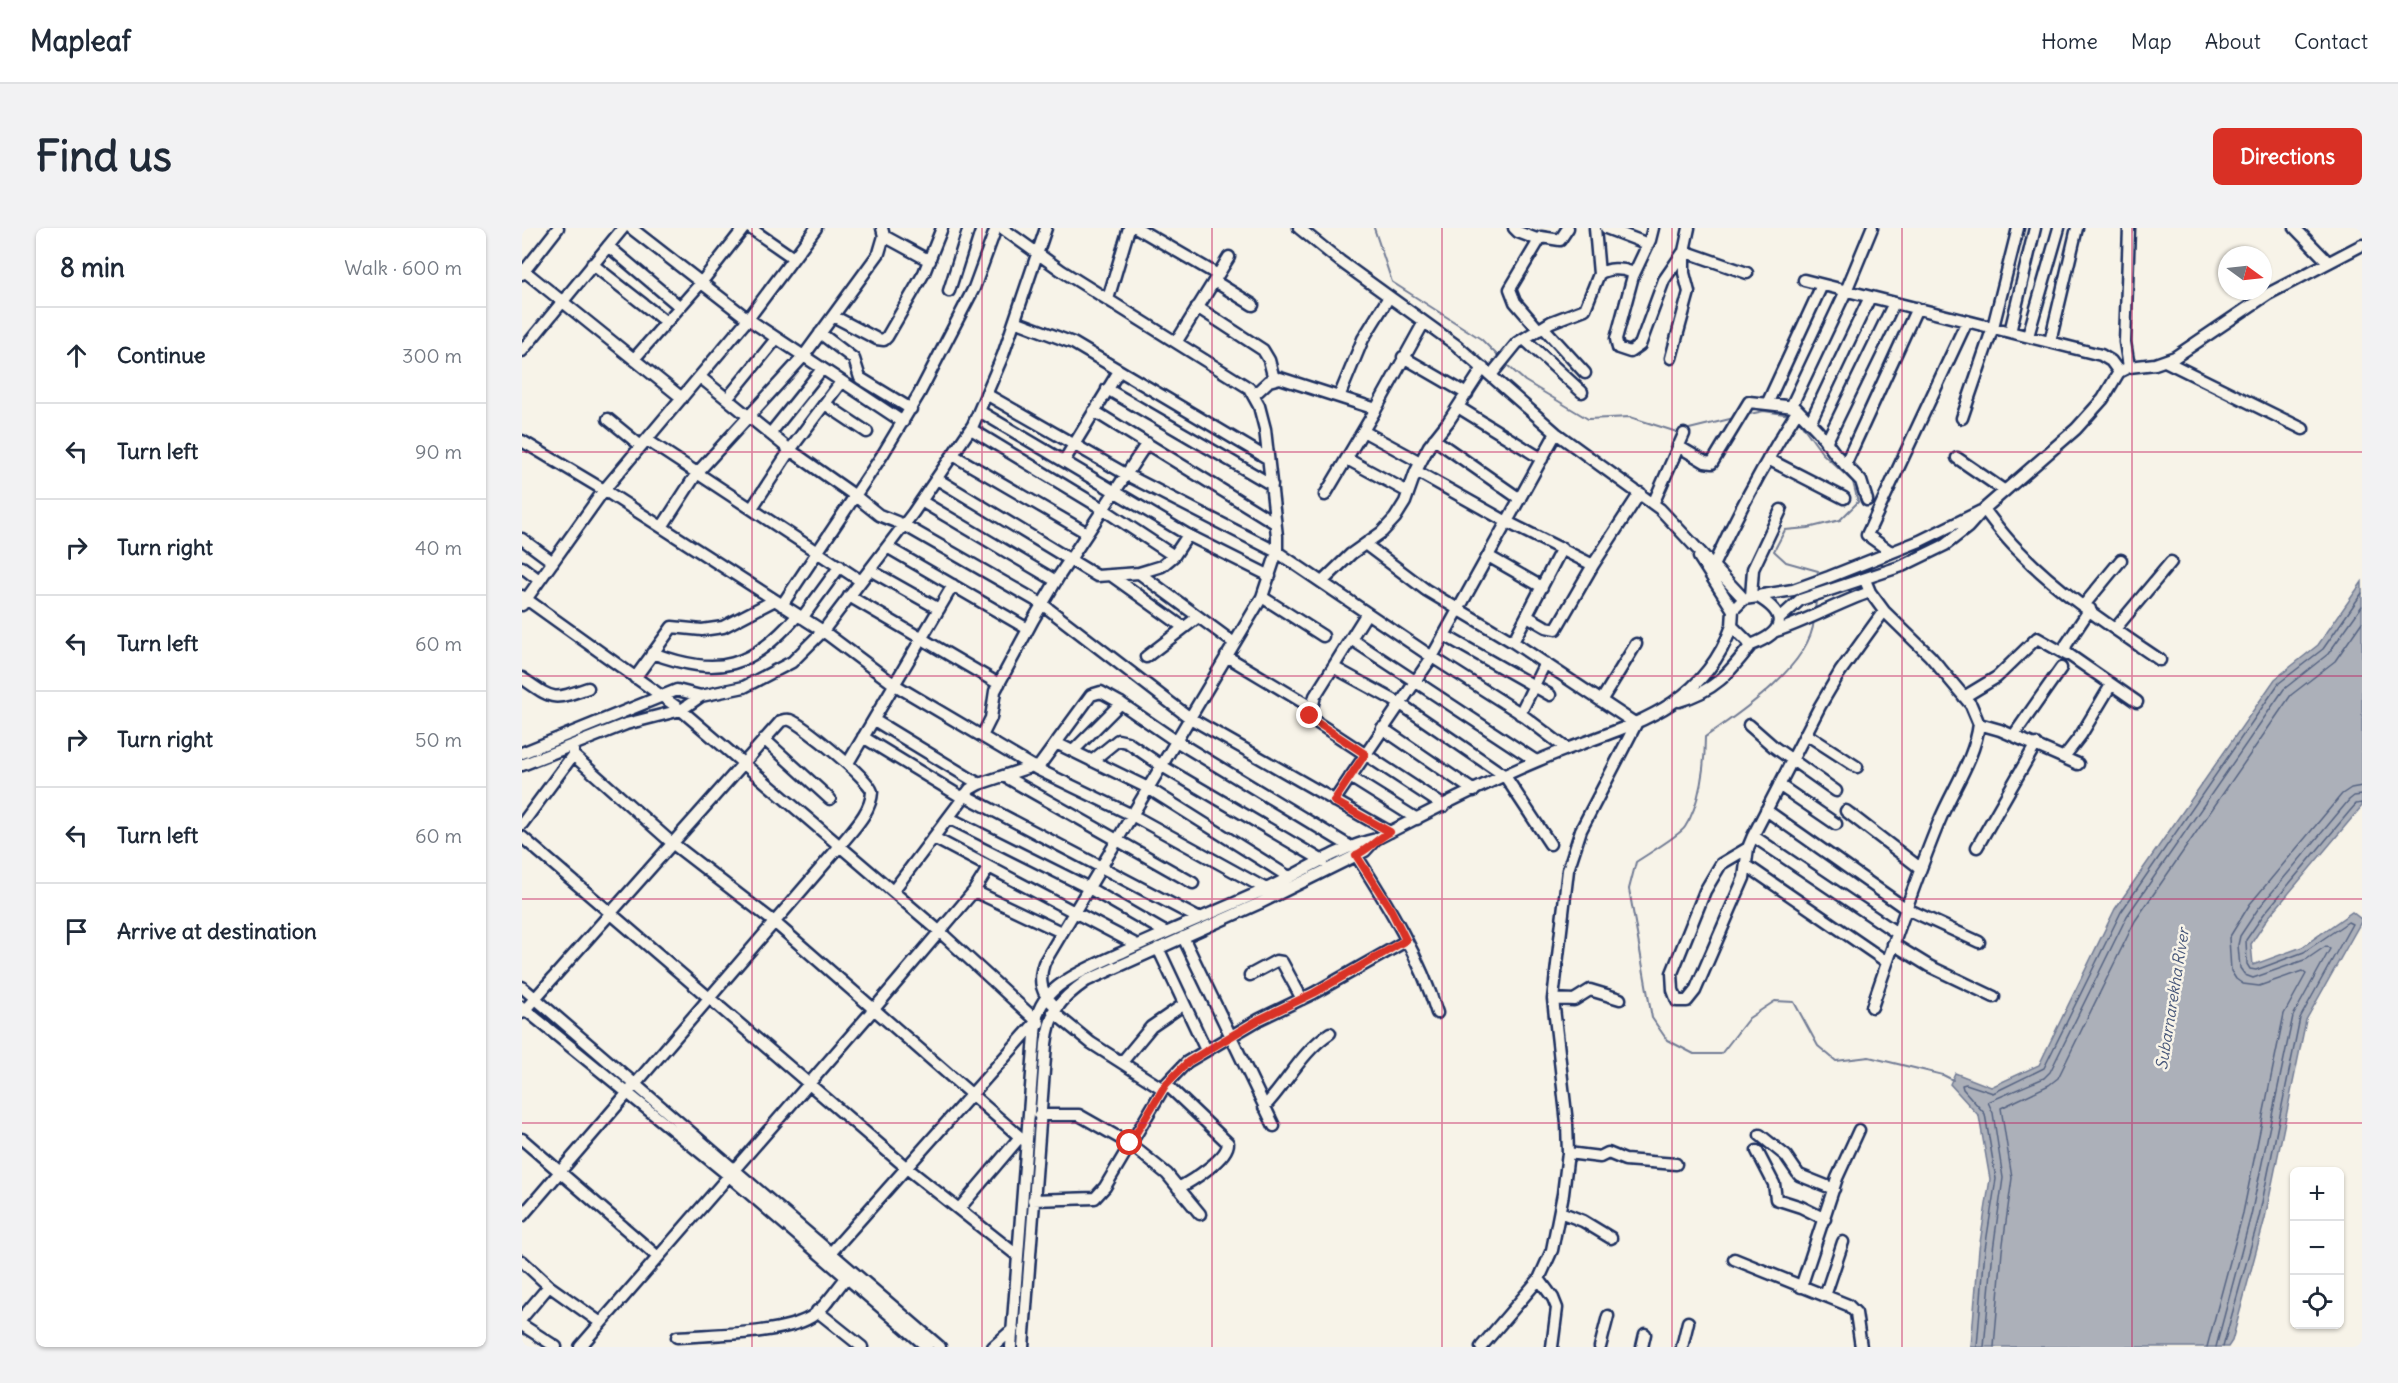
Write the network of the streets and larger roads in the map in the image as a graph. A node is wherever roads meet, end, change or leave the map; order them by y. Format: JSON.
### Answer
{"nodes":[{"id":1,"x":558,"y":228,"type":"edge"},
{"id":2,"x":623,"y":228,"type":"edge"},
{"id":3,"x":631,"y":228,"type":"edge"},
{"id":4,"x":744,"y":228,"type":"edge"},
{"id":5,"x":750,"y":228,"type":"edge"},
{"id":6,"x":816,"y":228,"type":"edge"},
{"id":7,"x":942,"y":228,"type":"edge"},
{"id":8,"x":969,"y":228,"type":"edge"},
{"id":9,"x":1046,"y":228,"type":"edge"},
{"id":10,"x":1129,"y":228,"type":"edge"},
{"id":11,"x":1137,"y":228,"type":"edge"},
{"id":12,"x":1299,"y":228,"type":"edge"},
{"id":13,"x":1514,"y":228,"type":"edge"},
{"id":14,"x":1568,"y":228,"type":"edge"},
{"id":15,"x":1595,"y":228,"type":"edge"},
{"id":16,"x":1606,"y":228,"type":"edge"},
{"id":17,"x":1653,"y":228,"type":"edge"},
{"id":18,"x":1689,"y":228,"type":"edge"},
{"id":19,"x":1872,"y":228,"type":"edge"},
{"id":20,"x":2018,"y":228,"type":"edge"},
{"id":21,"x":2036,"y":228,"type":"edge"},
{"id":22,"x":2058,"y":228,"type":"edge"},
{"id":23,"x":2078,"y":228,"type":"edge"},
{"id":24,"x":2129,"y":228,"type":"edge"},
{"id":25,"x":2295,"y":228,"type":"edge"},
{"id":26,"x":1002,"y":229,"type":"edge"},
{"id":27,"x":883,"y":232,"type":"edge"},
{"id":28,"x":1539,"y":240,"type":"junction"},
{"id":29,"x":1648,"y":244,"type":"junction"},
{"id":30,"x":2362,"y":245,"type":"edge"},
{"id":31,"x":608,"y":246,"type":"junction"},
{"id":32,"x":1684,"y":251,"type":"junction"},
{"id":33,"x":1038,"y":254,"type":"junction"},
{"id":34,"x":792,"y":257,"type":"junction"},
{"id":35,"x":1229,"y":257,"type":"dead end"},
{"id":36,"x":930,"y":261,"type":"junction"},
{"id":37,"x":2327,"y":261,"type":"junction"},
{"id":38,"x":592,"y":264,"type":"junction"},
{"id":39,"x":523,"y":271,"type":"edge"},
{"id":40,"x":1747,"y":273,"type":"dead end"},
{"id":41,"x":1599,"y":274,"type":"junction"},
{"id":42,"x":1633,"y":276,"type":"junction"},
{"id":43,"x":1216,"y":278,"type":"junction"},
{"id":44,"x":1804,"y":280,"type":"dead end"},
{"id":45,"x":700,"y":284,"type":"junction"},
{"id":46,"x":1822,"y":285,"type":"junction"},
{"id":47,"x":949,"y":291,"type":"dead end"},
{"id":48,"x":1846,"y":291,"type":"junction"},
{"id":49,"x":1389,"y":297,"type":"junction"},
{"id":50,"x":1870,"y":297,"type":"junction"},
{"id":51,"x":1108,"y":299,"type":"junction"},
{"id":52,"x":561,"y":302,"type":"junction"},
{"id":53,"x":1894,"y":303,"type":"junction"},
{"id":54,"x":1253,"y":305,"type":"dead end"},
{"id":55,"x":679,"y":306,"type":"junction"},
{"id":56,"x":1197,"y":307,"type":"junction"},
{"id":57,"x":1917,"y":309,"type":"junction"},
{"id":58,"x":833,"y":316,"type":"junction"},
{"id":59,"x":748,"y":319,"type":"junction"},
{"id":60,"x":1015,"y":321,"type":"junction"},
{"id":61,"x":1967,"y":321,"type":"junction"},
{"id":62,"x":666,"y":322,"type":"junction"},
{"id":63,"x":1424,"y":322,"type":"junction"},
{"id":64,"x":1993,"y":327,"type":"junction"},
{"id":65,"x":1541,"y":329,"type":"junction"},
{"id":66,"x":2010,"y":332,"type":"junction"},
{"id":67,"x":820,"y":333,"type":"junction"},
{"id":68,"x":2028,"y":336,"type":"junction"},
{"id":69,"x":776,"y":339,"type":"junction"},
{"id":70,"x":1177,"y":341,"type":"junction"},
{"id":71,"x":1521,"y":341,"type":"junction"},
{"id":72,"x":2050,"y":342,"type":"junction"},
{"id":73,"x":522,"y":351,"type":"edge"},
{"id":74,"x":803,"y":357,"type":"junction"},
{"id":75,"x":1403,"y":357,"type":"junction"},
{"id":76,"x":1671,"y":358,"type":"dead end"},
{"id":77,"x":634,"y":359,"type":"junction"},
{"id":78,"x":2165,"y":361,"type":"junction"},
{"id":79,"x":822,"y":369,"type":"junction"},
{"id":80,"x":2124,"y":370,"type":"junction"},
{"id":81,"x":1119,"y":371,"type":"junction"},
{"id":82,"x":1487,"y":371,"type":"junction"},
{"id":83,"x":1585,"y":373,"type":"dead end"},
{"id":84,"x":700,"y":377,"type":"junction"},
{"id":85,"x":1274,"y":379,"type":"junction"},
{"id":86,"x":842,"y":382,"type":"junction"},
{"id":87,"x":1107,"y":389,"type":"junction"},
{"id":88,"x":1582,"y":392,"type":"dead end"},
{"id":89,"x":986,"y":394,"type":"junction"},
{"id":90,"x":1467,"y":394,"type":"junction"},
{"id":91,"x":1254,"y":395,"type":"junction"},
{"id":92,"x":1339,"y":397,"type":"junction"},
{"id":93,"x":682,"y":398,"type":"junction"},
{"id":94,"x":727,"y":399,"type":"junction"},
{"id":95,"x":825,"y":404,"type":"junction"},
{"id":96,"x":1767,"y":404,"type":"junction"},
{"id":97,"x":1458,"y":407,"type":"junction"},
{"id":98,"x":1794,"y":408,"type":"junction"},
{"id":99,"x":911,"y":409,"type":"junction"},
{"id":100,"x":1376,"y":409,"type":"junction"},
{"id":101,"x":979,"y":411,"type":"junction"},
{"id":102,"x":1094,"y":411,"type":"junction"},
{"id":103,"x":748,"y":416,"type":"junction"},
{"id":104,"x":1962,"y":418,"type":"dead end"},
{"id":105,"x":608,"y":419,"type":"dead end"},
{"id":106,"x":903,"y":422,"type":"junction"},
{"id":107,"x":1810,"y":423,"type":"junction"},
{"id":108,"x":971,"y":429,"type":"junction"},
{"id":109,"x":2303,"y":429,"type":"dead end"},
{"id":110,"x":1363,"y":431,"type":"junction"},
{"id":111,"x":867,"y":432,"type":"dead end"},
{"id":112,"x":1556,"y":433,"type":"junction"},
{"id":113,"x":770,"y":434,"type":"junction"},
{"id":114,"x":1684,"y":434,"type":"dead end"},
{"id":115,"x":1434,"y":439,"type":"junction"},
{"id":116,"x":522,"y":441,"type":"edge"},
{"id":117,"x":644,"y":443,"type":"junction"},
{"id":118,"x":1147,"y":443,"type":"junction"},
{"id":119,"x":1826,"y":443,"type":"junction"},
{"id":120,"x":1076,"y":445,"type":"junction"},
{"id":121,"x":1678,"y":446,"type":"junction"},
{"id":122,"x":790,"y":450,"type":"junction"},
{"id":123,"x":953,"y":455,"type":"junction"},
{"id":124,"x":1957,"y":458,"type":"dead end"},
{"id":125,"x":1267,"y":459,"type":"junction"},
{"id":126,"x":1347,"y":459,"type":"junction"},
{"id":127,"x":1542,"y":459,"type":"junction"},
{"id":128,"x":1768,"y":459,"type":"junction"},
{"id":129,"x":1064,"y":461,"type":"junction"},
{"id":130,"x":1845,"y":465,"type":"junction"},
{"id":131,"x":1418,"y":467,"type":"junction"},
{"id":132,"x":697,"y":473,"type":"junction"},
{"id":133,"x":1126,"y":474,"type":"junction"},
{"id":134,"x":937,"y":479,"type":"junction"},
{"id":135,"x":1272,"y":485,"type":"junction"},
{"id":136,"x":604,"y":490,"type":"junction"},
{"id":137,"x":1115,"y":490,"type":"junction"},
{"id":138,"x":2005,"y":491,"type":"junction"},
{"id":139,"x":1408,"y":492,"type":"junction"},
{"id":140,"x":1640,"y":494,"type":"junction"},
{"id":141,"x":854,"y":495,"type":"junction"},
{"id":142,"x":1325,"y":495,"type":"dead end"},
{"id":143,"x":1844,"y":498,"type":"dead end"},
{"id":144,"x":1520,"y":499,"type":"junction"},
{"id":145,"x":921,"y":501,"type":"junction"},
{"id":146,"x":1867,"y":501,"type":"dead end"},
{"id":147,"x":1653,"y":504,"type":"junction"},
{"id":148,"x":752,"y":508,"type":"junction"},
{"id":149,"x":1103,"y":509,"type":"junction"},
{"id":150,"x":1984,"y":509,"type":"junction"},
{"id":151,"x":1781,"y":510,"type":"dead end"},
{"id":152,"x":1507,"y":522,"type":"junction"},
{"id":153,"x":1275,"y":523,"type":"junction"},
{"id":154,"x":904,"y":525,"type":"junction"},
{"id":155,"x":662,"y":527,"type":"junction"},
{"id":156,"x":1683,"y":532,"type":"junction"},
{"id":157,"x":1087,"y":533,"type":"junction"},
{"id":158,"x":1188,"y":535,"type":"junction"},
{"id":159,"x":522,"y":539,"type":"edge"},
{"id":160,"x":1365,"y":544,"type":"junction"},
{"id":161,"x":887,"y":547,"type":"junction"},
{"id":162,"x":1562,"y":548,"type":"junction"},
{"id":163,"x":817,"y":551,"type":"junction"},
{"id":164,"x":1277,"y":552,"type":"junction"},
{"id":165,"x":1891,"y":552,"type":"junction"},
{"id":166,"x":1174,"y":556,"type":"junction"},
{"id":167,"x":1488,"y":556,"type":"junction"},
{"id":168,"x":2121,"y":560,"type":"dead end"},
{"id":169,"x":1069,"y":561,"type":"junction"},
{"id":170,"x":553,"y":562,"type":"junction"},
{"id":171,"x":2171,"y":562,"type":"dead end"},
{"id":172,"x":1593,"y":565,"type":"junction"},
{"id":173,"x":840,"y":566,"type":"junction"},
{"id":174,"x":1713,"y":566,"type":"junction"},
{"id":175,"x":522,"y":567,"type":"edge"},
{"id":176,"x":870,"y":570,"type":"junction"},
{"id":177,"x":1139,"y":573,"type":"junction"},
{"id":178,"x":1113,"y":576,"type":"junction"},
{"id":179,"x":1270,"y":576,"type":"junction"},
{"id":180,"x":539,"y":580,"type":"junction"},
{"id":181,"x":1865,"y":580,"type":"junction"},
{"id":182,"x":861,"y":581,"type":"junction"},
{"id":183,"x":1056,"y":581,"type":"junction"},
{"id":184,"x":1322,"y":582,"type":"junction"},
{"id":185,"x":953,"y":585,"type":"junction"},
{"id":186,"x":1542,"y":587,"type":"junction"},
{"id":187,"x":1870,"y":592,"type":"junction"},
{"id":188,"x":849,"y":596,"type":"junction"},
{"id":189,"x":1262,"y":597,"type":"junction"},
{"id":190,"x":1748,"y":598,"type":"junction"},
{"id":191,"x":523,"y":600,"type":"edge"},
{"id":192,"x":779,"y":603,"type":"junction"},
{"id":193,"x":1042,"y":604,"type":"junction"},
{"id":194,"x":2087,"y":607,"type":"junction"},
{"id":195,"x":939,"y":609,"type":"junction"},
{"id":196,"x":1459,"y":609,"type":"junction"},
{"id":197,"x":1733,"y":610,"type":"junction"},
{"id":198,"x":1884,"y":611,"type":"junction"},
{"id":199,"x":1367,"y":613,"type":"junction"},
{"id":200,"x":800,"y":616,"type":"junction"},
{"id":201,"x":1527,"y":616,"type":"junction"},
{"id":202,"x":1198,"y":617,"type":"junction"},
{"id":203,"x":1779,"y":619,"type":"junction"},
{"id":204,"x":1732,"y":626,"type":"junction"},
{"id":205,"x":1183,"y":627,"type":"junction"},
{"id":206,"x":1028,"y":629,"type":"junction"},
{"id":207,"x":2115,"y":629,"type":"junction"},
{"id":208,"x":823,"y":631,"type":"junction"},
{"id":209,"x":1776,"y":631,"type":"junction"},
{"id":210,"x":1444,"y":635,"type":"junction"},
{"id":211,"x":1323,"y":636,"type":"dead end"},
{"id":212,"x":922,"y":638,"type":"junction"},
{"id":213,"x":1351,"y":639,"type":"junction"},
{"id":214,"x":1513,"y":642,"type":"junction"},
{"id":215,"x":1234,"y":643,"type":"junction"},
{"id":216,"x":1636,"y":645,"type":"dead end"},
{"id":217,"x":1751,"y":645,"type":"junction"},
{"id":218,"x":652,"y":653,"type":"junction"},
{"id":219,"x":2067,"y":655,"type":"junction"},
{"id":220,"x":1226,"y":656,"type":"junction"},
{"id":221,"x":1146,"y":657,"type":"dead end"},
{"id":222,"x":1432,"y":657,"type":"junction"},
{"id":223,"x":2160,"y":660,"type":"dead end"},
{"id":224,"x":1545,"y":663,"type":"junction"},
{"id":225,"x":1333,"y":667,"type":"junction"},
{"id":226,"x":2061,"y":668,"type":"dead end"},
{"id":227,"x":522,"y":678,"type":"edge"},
{"id":228,"x":635,"y":678,"type":"junction"},
{"id":229,"x":1415,"y":682,"type":"junction"},
{"id":230,"x":999,"y":684,"type":"junction"},
{"id":231,"x":895,"y":685,"type":"junction"},
{"id":232,"x":2111,"y":685,"type":"junction"},
{"id":233,"x":1534,"y":686,"type":"junction"},
{"id":234,"x":588,"y":688,"type":"dead end"},
{"id":235,"x":1550,"y":695,"type":"dead end"},
{"id":236,"x":660,"y":696,"type":"junction"},
{"id":237,"x":701,"y":696,"type":"junction"},
{"id":238,"x":1964,"y":697,"type":"junction"},
{"id":239,"x":1601,"y":701,"type":"junction"},
{"id":240,"x":2137,"y":702,"type":"dead end"},
{"id":241,"x":1673,"y":703,"type":"junction"},
{"id":242,"x":1121,"y":704,"type":"junction"},
{"id":243,"x":1399,"y":704,"type":"junction"},
{"id":244,"x":1311,"y":707,"type":"junction"},
{"id":245,"x":681,"y":710,"type":"junction"},
{"id":246,"x":1520,"y":714,"type":"junction"},
{"id":247,"x":1190,"y":718,"type":"junction"},
{"id":248,"x":874,"y":720,"type":"junction"},
{"id":249,"x":1636,"y":724,"type":"junction"},
{"id":250,"x":1979,"y":724,"type":"junction"},
{"id":251,"x":1749,"y":725,"type":"dead end"},
{"id":252,"x":1382,"y":728,"type":"junction"},
{"id":253,"x":1806,"y":734,"type":"junction"},
{"id":254,"x":2014,"y":735,"type":"junction"},
{"id":255,"x":982,"y":736,"type":"junction"},
{"id":256,"x":863,"y":737,"type":"junction"},
{"id":257,"x":764,"y":739,"type":"junction"},
{"id":258,"x":1176,"y":741,"type":"junction"},
{"id":259,"x":1056,"y":743,"type":"junction"},
{"id":260,"x":2036,"y":744,"type":"junction"},
{"id":261,"x":574,"y":749,"type":"junction"},
{"id":262,"x":1567,"y":749,"type":"junction"},
{"id":263,"x":1072,"y":752,"type":"junction"},
{"id":264,"x":522,"y":753,"type":"edge"},
{"id":265,"x":1365,"y":754,"type":"junction"},
{"id":266,"x":2064,"y":757,"type":"junction"},
{"id":267,"x":1793,"y":759,"type":"junction"},
{"id":268,"x":1092,"y":761,"type":"junction"},
{"id":269,"x":1536,"y":761,"type":"junction"},
{"id":270,"x":848,"y":763,"type":"junction"},
{"id":271,"x":743,"y":764,"type":"junction"},
{"id":272,"x":2078,"y":764,"type":"dead end"},
{"id":273,"x":522,"y":765,"type":"edge"},
{"id":274,"x":1162,"y":766,"type":"junction"},
{"id":275,"x":1857,"y":767,"type":"dead end"},
{"id":276,"x":1035,"y":768,"type":"junction"},
{"id":277,"x":1004,"y":776,"type":"junction"},
{"id":278,"x":1505,"y":776,"type":"junction"},
{"id":279,"x":1350,"y":777,"type":"junction"},
{"id":280,"x":979,"y":784,"type":"junction"},
{"id":281,"x":1779,"y":785,"type":"junction"},
{"id":282,"x":1148,"y":788,"type":"junction"},
{"id":283,"x":1474,"y":791,"type":"junction"},
{"id":284,"x":1836,"y":791,"type":"dead end"},
{"id":285,"x":963,"y":797,"type":"junction"},
{"id":286,"x":830,"y":799,"type":"dead end"},
{"id":287,"x":1334,"y":801,"type":"junction"},
{"id":288,"x":1444,"y":806,"type":"junction"},
{"id":289,"x":1767,"y":810,"type":"junction"},
{"id":290,"x":1845,"y":811,"type":"dead end"},
{"id":291,"x":1132,"y":815,"type":"junction"},
{"id":292,"x":949,"y":818,"type":"junction"},
{"id":293,"x":1417,"y":819,"type":"junction"},
{"id":294,"x":522,"y":824,"type":"edge"},
{"id":295,"x":1836,"y":824,"type":"dead end"},
{"id":296,"x":1390,"y":832,"type":"junction"},
{"id":297,"x":1753,"y":836,"type":"junction"},
{"id":298,"x":522,"y":837,"type":"edge"},
{"id":299,"x":934,"y":838,"type":"junction"},
{"id":300,"x":1117,"y":840,"type":"junction"},
{"id":301,"x":672,"y":843,"type":"junction"},
{"id":302,"x":1550,"y":844,"type":"dead end"},
{"id":303,"x":839,"y":847,"type":"junction"},
{"id":304,"x":1977,"y":847,"type":"dead end"},
{"id":305,"x":1748,"y":848,"type":"junction"},
{"id":306,"x":1354,"y":851,"type":"junction"},
{"id":307,"x":1323,"y":861,"type":"junction"},
{"id":308,"x":1746,"y":865,"type":"junction"},
{"id":309,"x":989,"y":867,"type":"junction"},
{"id":310,"x":1100,"y":867,"type":"junction"},
{"id":311,"x":1920,"y":868,"type":"junction"},
{"id":312,"x":1289,"y":877,"type":"junction"},
{"id":313,"x":1193,"y":882,"type":"dead end"},
{"id":314,"x":1087,"y":887,"type":"junction"},
{"id":315,"x":1266,"y":889,"type":"junction"},
{"id":316,"x":893,"y":891,"type":"junction"},
{"id":317,"x":974,"y":891,"type":"junction"},
{"id":318,"x":1905,"y":908,"type":"junction"},
{"id":319,"x":1073,"y":911,"type":"junction"},
{"id":320,"x":610,"y":913,"type":"junction"},
{"id":321,"x":1198,"y":918,"type":"junction"},
{"id":322,"x":773,"y":921,"type":"junction"},
{"id":323,"x":939,"y":931,"type":"junction"},
{"id":324,"x":1061,"y":932,"type":"junction"},
{"id":325,"x":1165,"y":932,"type":"junction"},
{"id":326,"x":1897,"y":933,"type":"junction"},
{"id":327,"x":1183,"y":937,"type":"junction"},
{"id":328,"x":1406,"y":940,"type":"junction"},
{"id":329,"x":1979,"y":942,"type":"dead end"},
{"id":330,"x":1893,"y":944,"type":"junction"},
{"id":331,"x":1137,"y":945,"type":"junction"},
{"id":332,"x":1158,"y":948,"type":"junction"},
{"id":333,"x":1887,"y":962,"type":"junction"},
{"id":334,"x":1250,"y":975,"type":"dead end"},
{"id":335,"x":522,"y":987,"type":"edge"},
{"id":336,"x":708,"y":997,"type":"junction"},
{"id":337,"x":1994,"y":997,"type":"dead end"},
{"id":338,"x":534,"y":998,"type":"junction"},
{"id":339,"x":1046,"y":998,"type":"junction"},
{"id":340,"x":1302,"y":999,"type":"junction"},
{"id":341,"x":1553,"y":999,"type":"junction"},
{"id":342,"x":1620,"y":999,"type":"dead end"},
{"id":343,"x":1183,"y":1005,"type":"junction"},
{"id":344,"x":1872,"y":1007,"type":"dead end"},
{"id":345,"x":874,"y":1008,"type":"junction"},
{"id":346,"x":1055,"y":1009,"type":"junction"},
{"id":347,"x":523,"y":1010,"type":"edge"},
{"id":348,"x":1437,"y":1013,"type":"dead end"},
{"id":349,"x":1036,"y":1022,"type":"junction"},
{"id":350,"x":1048,"y":1026,"type":"junction"},
{"id":351,"x":1330,"y":1033,"type":"dead end"},
{"id":352,"x":1230,"y":1037,"type":"junction"},
{"id":353,"x":1206,"y":1050,"type":"junction"},
{"id":354,"x":1122,"y":1062,"type":"junction"},
{"id":355,"x":808,"y":1082,"type":"junction"},
{"id":356,"x":1165,"y":1087,"type":"junction"},
{"id":357,"x":632,"y":1089,"type":"junction"},
{"id":358,"x":971,"y":1095,"type":"junction"},
{"id":359,"x":1264,"y":1107,"type":"junction"},
{"id":360,"x":1039,"y":1114,"type":"junction"},
{"id":361,"x":1274,"y":1126,"type":"dead end"},
{"id":362,"x":1859,"y":1130,"type":"dead end"},
{"id":363,"x":1760,"y":1135,"type":"dead end"},
{"id":364,"x":522,"y":1139,"type":"edge"},
{"id":365,"x":1024,"y":1140,"type":"junction"},
{"id":366,"x":1130,"y":1143,"type":"junction"},
{"id":367,"x":1757,"y":1151,"type":"dead end"},
{"id":368,"x":1568,"y":1154,"type":"junction"},
{"id":369,"x":1676,"y":1164,"type":"dead end"},
{"id":370,"x":908,"y":1169,"type":"junction"},
{"id":371,"x":559,"y":1171,"type":"junction"},
{"id":372,"x":731,"y":1172,"type":"junction"},
{"id":373,"x":1178,"y":1188,"type":"junction"},
{"id":374,"x":1834,"y":1189,"type":"junction"},
{"id":375,"x":1033,"y":1200,"type":"junction"},
{"id":376,"x":959,"y":1209,"type":"junction"},
{"id":377,"x":1560,"y":1212,"type":"junction"},
{"id":378,"x":1200,"y":1214,"type":"dead end"},
{"id":379,"x":522,"y":1216,"type":"edge"},
{"id":380,"x":1825,"y":1219,"type":"junction"},
{"id":381,"x":1611,"y":1238,"type":"dead end"},
{"id":382,"x":1844,"y":1242,"type":"dead end"},
{"id":383,"x":1018,"y":1256,"type":"junction"},
{"id":384,"x":658,"y":1257,"type":"junction"},
{"id":385,"x":828,"y":1257,"type":"junction"},
{"id":386,"x":1734,"y":1259,"type":"dead end"},
{"id":387,"x":522,"y":1261,"type":"edge"},
{"id":388,"x":846,"y":1278,"type":"junction"},
{"id":389,"x":1539,"y":1279,"type":"junction"},
{"id":390,"x":549,"y":1286,"type":"junction"},
{"id":391,"x":1801,"y":1287,"type":"junction"},
{"id":392,"x":1826,"y":1296,"type":"junction"},
{"id":393,"x":817,"y":1311,"type":"junction"},
{"id":394,"x":1608,"y":1316,"type":"dead end"},
{"id":395,"x":522,"y":1318,"type":"edge"},
{"id":396,"x":1688,"y":1322,"type":"dead end"},
{"id":397,"x":601,"y":1323,"type":"junction"},
{"id":398,"x":522,"y":1325,"type":"edge"},
{"id":399,"x":1013,"y":1329,"type":"junction"},
{"id":400,"x":1645,"y":1334,"type":"dead end"},
{"id":401,"x":676,"y":1336,"type":"dead end"},
{"id":402,"x":556,"y":1347,"type":"edge"},
{"id":403,"x":580,"y":1347,"type":"edge"},
{"id":404,"x":862,"y":1347,"type":"edge"},
{"id":405,"x":927,"y":1347,"type":"edge"},
{"id":406,"x":940,"y":1347,"type":"edge"},
{"id":407,"x":993,"y":1347,"type":"edge"},
{"id":408,"x":1011,"y":1347,"type":"edge"},
{"id":409,"x":1023,"y":1347,"type":"edge"},
{"id":410,"x":1481,"y":1347,"type":"edge"},
{"id":411,"x":1552,"y":1347,"type":"edge"},
{"id":412,"x":1600,"y":1347,"type":"edge"},
{"id":413,"x":1642,"y":1347,"type":"edge"},
{"id":414,"x":1682,"y":1347,"type":"edge"},
{"id":415,"x":1861,"y":1347,"type":"edge"}],
"edges":[{"from":1,"to":39,"type":"street"},
{"from":2,"to":31,"type":"street"},
{"from":3,"to":45,"type":"street"},
{"from":4,"to":45,"type":"street"},
{"from":5,"to":34,"type":"street"},
{"from":6,"to":34,"type":"street"},
{"from":7,"to":36,"type":"street"},
{"from":8,"to":47,"type":"street"},
{"from":9,"to":33,"type":"street"},
{"from":10,"to":51,"type":"street"},
{"from":11,"to":43,"type":"street"},
{"from":12,"to":49,"type":"street"},
{"from":13,"to":28,"type":"street"},
{"from":14,"to":28,"type":"street"},
{"from":15,"to":41,"type":"street"},
{"from":16,"to":29,"type":"street"},
{"from":17,"to":29,"type":"street"},
{"from":18,"to":32,"type":"street"},
{"from":19,"to":48,"type":"street"},
{"from":20,"to":64,"type":"street"},
{"from":21,"to":66,"type":"street"},
{"from":22,"to":68,"type":"street"},
{"from":23,"to":72,"type":"street"},
{"from":24,"to":80,"type":"street"},
{"from":25,"to":37,"type":"street"},
{"from":26,"to":33,"type":"street"},
{"from":26,"to":99,"type":"street"},
{"from":27,"to":36,"type":"street"},
{"from":27,"to":58,"type":"street"},
{"from":28,"to":65,"type":"street"},
{"from":29,"to":42,"type":"street"},
{"from":30,"to":37,"type":"street"},
{"from":31,"to":38,"type":"street"},
{"from":31,"to":55,"type":"street"},
{"from":32,"to":40,"type":"street"},
{"from":32,"to":42,"type":"street"},
{"from":32,"to":76,"type":"street"},
{"from":33,"to":51,"type":"street"},
{"from":33,"to":60,"type":"street"},
{"from":34,"to":59,"type":"street"},
{"from":35,"to":43,"type":"street"},
{"from":36,"to":58,"type":"street"},
{"from":37,"to":78,"type":"street"},
{"from":38,"to":52,"type":"street"},
{"from":38,"to":62,"type":"street"},
{"from":39,"to":52,"type":"street"},
{"from":41,"to":42,"type":"street"},
{"from":41,"to":65,"type":"street"},
{"from":43,"to":54,"type":"street"},
{"from":43,"to":56,"type":"street"},
{"from":44,"to":46,"type":"street"},
{"from":45,"to":55,"type":"street"},
{"from":45,"to":59,"type":"street"},
{"from":46,"to":48,"type":"street"},
{"from":46,"to":96,"type":"street"},
{"from":48,"to":50,"type":"street"},
{"from":48,"to":98,"type":"street"},
{"from":49,"to":63,"type":"street"},
{"from":49,"to":92,"type":"street"},
{"from":50,"to":53,"type":"street"},
{"from":50,"to":107,"type":"street"},
{"from":51,"to":70,"type":"street"},
{"from":52,"to":73,"type":"street"},
{"from":52,"to":77,"type":"street"},
{"from":53,"to":57,"type":"street"},
{"from":53,"to":119,"type":"street"},
{"from":55,"to":62,"type":"street"},
{"from":56,"to":70,"type":"street"},
{"from":56,"to":85,"type":"street"},
{"from":57,"to":61,"type":"street"},
{"from":57,"to":130,"type":"street"},
{"from":58,"to":67,"type":"street"},
{"from":59,"to":69,"type":"street"},
{"from":59,"to":84,"type":"street"},
{"from":60,"to":81,"type":"street"},
{"from":60,"to":89,"type":"street"},
{"from":61,"to":64,"type":"street"},
{"from":61,"to":165,"type":"street"},
{"from":62,"to":77,"type":"street"},
{"from":63,"to":75,"type":"street"},
{"from":63,"to":82,"type":"street"},
{"from":64,"to":66,"type":"street"},
{"from":64,"to":104,"type":"street"},
{"from":65,"to":71,"type":"street"},
{"from":65,"to":83,"type":"street"},
{"from":66,"to":68,"type":"street"},
{"from":67,"to":74,"type":"street"},
{"from":67,"to":99,"type":"street"},
{"from":68,"to":72,"type":"street"},
{"from":69,"to":74,"type":"street"},
{"from":69,"to":94,"type":"street"},
{"from":70,"to":91,"type":"street"},
{"from":71,"to":82,"type":"street"},
{"from":71,"to":88,"type":"street"},
{"from":72,"to":80,"type":"street"},
{"from":74,"to":79,"type":"street"},
{"from":74,"to":103,"type":"street"},
{"from":75,"to":90,"type":"street"},
{"from":75,"to":100,"type":"street"},
{"from":77,"to":93,"type":"street"},
{"from":78,"to":80,"type":"street"},
{"from":78,"to":109,"type":"street"},
{"from":79,"to":86,"type":"street"},
{"from":79,"to":113,"type":"street"},
{"from":80,"to":138,"type":"street"},
{"from":81,"to":87,"type":"street"},
{"from":81,"to":125,"type":"street"},
{"from":82,"to":90,"type":"street"},
{"from":82,"to":112,"type":"street"},
{"from":84,"to":93,"type":"street"},
{"from":84,"to":94,"type":"street"},
{"from":85,"to":91,"type":"street"},
{"from":85,"to":92,"type":"street"},
{"from":86,"to":95,"type":"street"},
{"from":86,"to":106,"type":"street"},
{"from":87,"to":102,"type":"street"},
{"from":87,"to":135,"type":"street"},
{"from":89,"to":101,"type":"street"},
{"from":89,"to":120,"type":"street"},
{"from":90,"to":97,"type":"street"},
{"from":91,"to":125,"type":"street"},
{"from":92,"to":100,"type":"street"},
{"from":93,"to":117,"type":"street"},
{"from":94,"to":103,"type":"street"},
{"from":95,"to":111,"type":"street"},
{"from":95,"to":122,"type":"street"},
{"from":96,"to":98,"type":"street"},
{"from":96,"to":121,"type":"street"},
{"from":97,"to":115,"type":"street"},
{"from":97,"to":127,"type":"street"},
{"from":98,"to":107,"type":"street"},
{"from":98,"to":128,"type":"street"},
{"from":99,"to":106,"type":"street"},
{"from":100,"to":110,"type":"street"},
{"from":101,"to":108,"type":"street"},
{"from":101,"to":129,"type":"street"},
{"from":102,"to":118,"type":"street"},
{"from":102,"to":120,"type":"street"},
{"from":103,"to":113,"type":"street"},
{"from":103,"to":132,"type":"street"},
{"from":105,"to":117,"type":"street"},
{"from":106,"to":141,"type":"street"},
{"from":107,"to":119,"type":"street"},
{"from":108,"to":123,"type":"street"},
{"from":108,"to":149,"type":"street"},
{"from":110,"to":126,"type":"street"},
{"from":110,"to":131,"type":"street"},
{"from":112,"to":127,"type":"street"},
{"from":112,"to":140,"type":"street"},
{"from":113,"to":122,"type":"street"},
{"from":114,"to":121,"type":"street"},
{"from":115,"to":131,"type":"street"},
{"from":115,"to":144,"type":"street"},
{"from":116,"to":136,"type":"street"},
{"from":117,"to":132,"type":"street"},
{"from":117,"to":136,"type":"street"},
{"from":118,"to":133,"type":"street"},
{"from":118,"to":153,"type":"street"},
{"from":119,"to":130,"type":"street"},
{"from":120,"to":129,"type":"street"},
{"from":120,"to":133,"type":"street"},
{"from":121,"to":147,"type":"street"},
{"from":122,"to":141,"type":"street"},
{"from":122,"to":148,"type":"street"},
{"from":123,"to":134,"type":"street"},
{"from":123,"to":157,"type":"street"},
{"from":124,"to":138,"type":"street"},
{"from":125,"to":135,"type":"street"},
{"from":126,"to":139,"type":"street"},
{"from":126,"to":142,"type":"street"},
{"from":127,"to":144,"type":"street"},
{"from":128,"to":143,"type":"street"},
{"from":128,"to":174,"type":"street"},
{"from":129,"to":137,"type":"street"},
{"from":130,"to":146,"type":"street"},
{"from":131,"to":139,"type":"street"},
{"from":131,"to":152,"type":"street"},
{"from":132,"to":148,"type":"street"},
{"from":132,"to":155,"type":"street"},
{"from":133,"to":137,"type":"street"},
{"from":133,"to":164,"type":"street"},
{"from":134,"to":145,"type":"street"},
{"from":134,"to":169,"type":"street"},
{"from":135,"to":153,"type":"street"},
{"from":136,"to":155,"type":"street"},
{"from":136,"to":170,"type":"street"},
{"from":137,"to":149,"type":"street"},
{"from":137,"to":158,"type":"street"},
{"from":138,"to":150,"type":"street"},
{"from":139,"to":160,"type":"street"},
{"from":140,"to":147,"type":"street"},
{"from":140,"to":172,"type":"street"},
{"from":141,"to":154,"type":"street"},
{"from":141,"to":163,"type":"street"},
{"from":144,"to":152,"type":"street"},
{"from":145,"to":154,"type":"street"},
{"from":145,"to":183,"type":"street"},
{"from":147,"to":156,"type":"street"},
{"from":148,"to":163,"type":"street"},
{"from":149,"to":157,"type":"street"},
{"from":149,"to":166,"type":"street"},
{"from":150,"to":165,"type":"street"},
{"from":150,"to":181,"type":"street"},
{"from":150,"to":194,"type":"street"},
{"from":151,"to":190,"type":"street"},
{"from":152,"to":162,"type":"street"},
{"from":152,"to":167,"type":"street"},
{"from":153,"to":164,"type":"street"},
{"from":154,"to":161,"type":"street"},
{"from":154,"to":193,"type":"street"},
{"from":155,"to":192,"type":"street"},
{"from":156,"to":174,"type":"street"},
{"from":156,"to":197,"type":"street"},
{"from":157,"to":169,"type":"street"},
{"from":158,"to":166,"type":"street"},
{"from":158,"to":179,"type":"street"},
{"from":159,"to":170,"type":"street"},
{"from":160,"to":184,"type":"street"},
{"from":160,"to":196,"type":"street"},
{"from":161,"to":176,"type":"street"},
{"from":161,"to":185,"type":"street"},
{"from":162,"to":172,"type":"street"},
{"from":162,"to":186,"type":"street"},
{"from":163,"to":173,"type":"street"},
{"from":163,"to":192,"type":"street"},
{"from":164,"to":179,"type":"street"},
{"from":164,"to":184,"type":"street"},
{"from":165,"to":190,"type":"street"},
{"from":166,"to":177,"type":"street"},
{"from":167,"to":186,"type":"street"},
{"from":167,"to":196,"type":"street"},
{"from":168,"to":194,"type":"street"},
{"from":169,"to":178,"type":"street"},
{"from":169,"to":183,"type":"street"},
{"from":170,"to":180,"type":"street"},
{"from":171,"to":207,"type":"street"},
{"from":172,"to":201,"type":"street"},
{"from":173,"to":182,"type":"street"},
{"from":173,"to":200,"type":"street"},
{"from":174,"to":190,"type":"street"},
{"from":175,"to":180,"type":"street"},
{"from":176,"to":182,"type":"street"},
{"from":176,"to":195,"type":"street"},
{"from":177,"to":178,"type":"street"},
{"from":177,"to":202,"type":"street"},
{"from":178,"to":205,"type":"street"},
{"from":179,"to":189,"type":"street"},
{"from":180,"to":191,"type":"street"},
{"from":181,"to":187,"type":"street"},
{"from":181,"to":203,"type":"street"},
{"from":182,"to":188,"type":"street"},
{"from":183,"to":193,"type":"street"},
{"from":184,"to":199,"type":"street"},
{"from":185,"to":195,"type":"street"},
{"from":185,"to":206,"type":"street"},
{"from":186,"to":201,"type":"street"},
{"from":187,"to":198,"type":"street"},
{"from":187,"to":209,"type":"street"},
{"from":188,"to":208,"type":"street"},
{"from":188,"to":212,"type":"street"},
{"from":189,"to":211,"type":"street"},
{"from":189,"to":215,"type":"street"},
{"from":190,"to":197,"type":"street"},
{"from":190,"to":203,"type":"street"},
{"from":191,"to":228,"type":"street"},
{"from":192,"to":200,"type":"street"},
{"from":192,"to":218,"type":"street"},
{"from":193,"to":206,"type":"street"},
{"from":193,"to":247,"type":"street"},
{"from":194,"to":207,"type":"street"},
{"from":194,"to":219,"type":"street"},
{"from":195,"to":212,"type":"street"},
{"from":196,"to":210,"type":"street"},
{"from":196,"to":214,"type":"street"},
{"from":197,"to":204,"type":"street"},
{"from":198,"to":238,"type":"street"},
{"from":198,"to":253,"type":"street"},
{"from":199,"to":213,"type":"street"},
{"from":199,"to":222,"type":"street"},
{"from":200,"to":208,"type":"street"},
{"from":200,"to":218,"type":"street"},
{"from":201,"to":214,"type":"street"},
{"from":202,"to":205,"type":"street"},
{"from":202,"to":215,"type":"street"},
{"from":203,"to":209,"type":"street"},
{"from":204,"to":217,"type":"street"},
{"from":204,"to":241,"type":"street"},
{"from":205,"to":221,"type":"street"},
{"from":206,"to":230,"type":"street"},
{"from":207,"to":223,"type":"street"},
{"from":208,"to":231,"type":"street"},
{"from":208,"to":237,"type":"street"},
{"from":209,"to":217,"type":"street"},
{"from":210,"to":222,"type":"street"},
{"from":210,"to":233,"type":"street"},
{"from":212,"to":230,"type":"street"},
{"from":212,"to":231,"type":"street"},
{"from":213,"to":225,"type":"street"},
{"from":213,"to":229,"type":"street"},
{"from":214,"to":224,"type":"street"},
{"from":215,"to":220,"type":"street"},
{"from":216,"to":239,"type":"street"},
{"from":217,"to":241,"type":"street"},
{"from":218,"to":228,"type":"street"},
{"from":219,"to":232,"type":"street"},
{"from":219,"to":238,"type":"street"},
{"from":220,"to":244,"type":"street"},
{"from":220,"to":247,"type":"street"},
{"from":222,"to":229,"type":"street"},
{"from":222,"to":246,"type":"street"},
{"from":224,"to":233,"type":"street"},
{"from":224,"to":239,"type":"street"},
{"from":225,"to":243,"type":"street"},
{"from":225,"to":244,"type":"street"},
{"from":226,"to":254,"type":"street"},
{"from":227,"to":234,"type":"street"},
{"from":228,"to":236,"type":"street"},
{"from":229,"to":243,"type":"street"},
{"from":229,"to":269,"type":"street"},
{"from":230,"to":255,"type":"street"},
{"from":231,"to":248,"type":"street"},
{"from":231,"to":255,"type":"street"},
{"from":232,"to":240,"type":"street"},
{"from":232,"to":266,"type":"street"},
{"from":233,"to":235,"type":"street"},
{"from":233,"to":246,"type":"street"},
{"from":236,"to":237,"type":"street"},
{"from":236,"to":245,"type":"street"},
{"from":236,"to":264,"type":"street"},
{"from":237,"to":245,"type":"street"},
{"from":238,"to":250,"type":"street"},
{"from":239,"to":249,"type":"street"},
{"from":241,"to":249,"type":"street"},
{"from":242,"to":258,"type":"street"},
{"from":242,"to":259,"type":"street"},
{"from":242,"to":263,"type":"street"},
{"from":243,"to":252,"type":"street"},
{"from":243,"to":278,"type":"street"},
{"from":244,"to":265,"type":"street"},
{"from":245,"to":261,"type":"street"},
{"from":245,"to":271,"type":"street"},
{"from":246,"to":262,"type":"street"},
{"from":247,"to":258,"type":"street"},
{"from":247,"to":287,"type":"street"},
{"from":248,"to":256,"type":"street"},
{"from":248,"to":280,"type":"street"},
{"from":249,"to":262,"type":"street"},
{"from":249,"to":341,"type":"street"},
{"from":250,"to":254,"type":"street"},
{"from":250,"to":311,"type":"street"},
{"from":251,"to":267,"type":"street"},
{"from":252,"to":265,"type":"street"},
{"from":252,"to":283,"type":"street"},
{"from":253,"to":267,"type":"street"},
{"from":253,"to":275,"type":"street"},
{"from":254,"to":260,"type":"street"},
{"from":255,"to":276,"type":"street"},
{"from":256,"to":270,"type":"street"},
{"from":256,"to":285,"type":"street"},
{"from":257,"to":270,"type":"street"},
{"from":257,"to":271,"type":"street"},
{"from":257,"to":286,"type":"street"},
{"from":258,"to":274,"type":"street"},
{"from":258,"to":306,"type":"street"},
{"from":259,"to":263,"type":"street"},
{"from":259,"to":276,"type":"street"},
{"from":260,"to":266,"type":"street"},
{"from":260,"to":304,"type":"street"},
{"from":261,"to":273,"type":"street"},
{"from":261,"to":294,"type":"street"},
{"from":261,"to":301,"type":"street"},
{"from":262,"to":269,"type":"street"},
{"from":263,"to":268,"type":"street"},
{"from":265,"to":279,"type":"street"},
{"from":265,"to":288,"type":"street"},
{"from":266,"to":272,"type":"street"},
{"from":267,"to":281,"type":"street"},
{"from":267,"to":284,"type":"street"},
{"from":268,"to":274,"type":"street"},
{"from":268,"to":282,"type":"street"},
{"from":269,"to":278,"type":"street"},
{"from":270,"to":303,"type":"street"},
{"from":271,"to":301,"type":"street"},
{"from":271,"to":303,"type":"street"},
{"from":274,"to":282,"type":"street"},
{"from":274,"to":307,"type":"street"},
{"from":276,"to":277,"type":"street"},
{"from":276,"to":291,"type":"street"},
{"from":277,"to":280,"type":"street"},
{"from":277,"to":300,"type":"street"},
{"from":278,"to":283,"type":"street"},
{"from":278,"to":302,"type":"street"},
{"from":279,"to":287,"type":"street"},
{"from":279,"to":293,"type":"street"},
{"from":280,"to":285,"type":"street"},
{"from":281,"to":289,"type":"street"},
{"from":281,"to":295,"type":"street"},
{"from":282,"to":291,"type":"street"},
{"from":282,"to":312,"type":"street"},
{"from":283,"to":288,"type":"street"},
{"from":285,"to":292,"type":"street"},
{"from":285,"to":310,"type":"street"},
{"from":287,"to":296,"type":"street"},
{"from":288,"to":293,"type":"street"},
{"from":289,"to":297,"type":"street"},
{"from":289,"to":318,"type":"street"},
{"from":290,"to":311,"type":"street"},
{"from":291,"to":300,"type":"street"},
{"from":291,"to":315,"type":"street"},
{"from":292,"to":299,"type":"street"},
{"from":292,"to":314,"type":"street"},
{"from":293,"to":296,"type":"street"},
{"from":296,"to":306,"type":"street"},
{"from":297,"to":305,"type":"street"},
{"from":297,"to":326,"type":"street"},
{"from":298,"to":320,"type":"street"},
{"from":299,"to":309,"type":"street"},
{"from":299,"to":316,"type":"street"},
{"from":300,"to":310,"type":"street"},
{"from":300,"to":313,"type":"street"},
{"from":301,"to":320,"type":"street"},
{"from":301,"to":322,"type":"street"},
{"from":303,"to":316,"type":"street"},
{"from":303,"to":322,"type":"street"},
{"from":305,"to":308,"type":"street"},
{"from":305,"to":308,"type":"street"},
{"from":306,"to":307,"type":"street"},
{"from":306,"to":327,"type":"street"},
{"from":306,"to":328,"type":"street"},
{"from":307,"to":312,"type":"street"},
{"from":308,"to":333,"type":"street"},
{"from":309,"to":317,"type":"street"},
{"from":309,"to":319,"type":"street"},
{"from":310,"to":314,"type":"street"},
{"from":310,"to":321,"type":"street"},
{"from":311,"to":318,"type":"street"},
{"from":312,"to":315,"type":"street"},
{"from":314,"to":319,"type":"street"},
{"from":314,"to":325,"type":"street"},
{"from":315,"to":321,"type":"street"},
{"from":316,"to":323,"type":"street"},
{"from":317,"to":323,"type":"street"},
{"from":317,"to":324,"type":"street"},
{"from":318,"to":326,"type":"street"},
{"from":318,"to":329,"type":"street"},
{"from":319,"to":324,"type":"street"},
{"from":319,"to":331,"type":"street"},
{"from":320,"to":336,"type":"street"},
{"from":320,"to":338,"type":"street"},
{"from":321,"to":325,"type":"street"},
{"from":322,"to":336,"type":"street"},
{"from":322,"to":345,"type":"street"},
{"from":323,"to":345,"type":"street"},
{"from":323,"to":349,"type":"street"},
{"from":324,"to":339,"type":"street"},
{"from":325,"to":331,"type":"street"},
{"from":326,"to":330,"type":"street"},
{"from":327,"to":332,"type":"street"},
{"from":327,"to":352,"type":"street"},
{"from":328,"to":340,"type":"street"},
{"from":328,"to":348,"type":"street"},
{"from":330,"to":333,"type":"street"},
{"from":330,"to":337,"type":"street"},
{"from":331,"to":339,"type":"street"},
{"from":332,"to":343,"type":"street"},
{"from":332,"to":346,"type":"street"},
{"from":333,"to":344,"type":"street"},
{"from":334,"to":340,"type":"street"},
{"from":335,"to":338,"type":"street"},
{"from":336,"to":355,"type":"street"},
{"from":336,"to":357,"type":"street"},
{"from":338,"to":347,"type":"street"},
{"from":338,"to":357,"type":"street"},
{"from":339,"to":346,"type":"street"},
{"from":339,"to":349,"type":"street"},
{"from":340,"to":352,"type":"street"},
{"from":341,"to":342,"type":"street"},
{"from":341,"to":368,"type":"street"},
{"from":343,"to":353,"type":"street"},
{"from":343,"to":354,"type":"street"},
{"from":345,"to":355,"type":"street"},
{"from":345,"to":358,"type":"street"},
{"from":346,"to":350,"type":"street"},
{"from":346,"to":354,"type":"street"},
{"from":347,"to":357,"type":"street"},
{"from":349,"to":350,"type":"street"},
{"from":349,"to":358,"type":"street"},
{"from":349,"to":365,"type":"street"},
{"from":350,"to":360,"type":"street"},
{"from":351,"to":359,"type":"street"},
{"from":352,"to":353,"type":"street"},
{"from":352,"to":359,"type":"street"},
{"from":353,"to":356,"type":"street"},
{"from":354,"to":356,"type":"street"},
{"from":355,"to":370,"type":"street"},
{"from":355,"to":372,"type":"street"},
{"from":356,"to":366,"type":"street"},
{"from":356,"to":373,"type":"street"},
{"from":357,"to":371,"type":"street"},
{"from":357,"to":372,"type":"street"},
{"from":358,"to":365,"type":"street"},
{"from":358,"to":370,"type":"street"},
{"from":359,"to":361,"type":"street"},
{"from":360,"to":366,"type":"street"},
{"from":360,"to":375,"type":"street"},
{"from":362,"to":374,"type":"street"},
{"from":363,"to":374,"type":"street"},
{"from":364,"to":371,"type":"street"},
{"from":365,"to":376,"type":"street"},
{"from":365,"to":383,"type":"street"},
{"from":366,"to":373,"type":"street"},
{"from":366,"to":375,"type":"street"},
{"from":367,"to":380,"type":"street"},
{"from":368,"to":369,"type":"street"},
{"from":368,"to":377,"type":"street"},
{"from":370,"to":376,"type":"street"},
{"from":370,"to":385,"type":"street"},
{"from":371,"to":379,"type":"street"},
{"from":371,"to":384,"type":"street"},
{"from":372,"to":384,"type":"street"},
{"from":372,"to":385,"type":"street"},
{"from":373,"to":378,"type":"street"},
{"from":374,"to":380,"type":"street"},
{"from":375,"to":409,"type":"street"},
{"from":376,"to":383,"type":"street"},
{"from":377,"to":381,"type":"street"},
{"from":377,"to":389,"type":"street"},
{"from":380,"to":391,"type":"street"},
{"from":382,"to":392,"type":"street"},
{"from":383,"to":399,"type":"street"},
{"from":384,"to":397,"type":"street"},
{"from":385,"to":388,"type":"street"},
{"from":385,"to":406,"type":"street"},
{"from":386,"to":391,"type":"street"},
{"from":387,"to":390,"type":"street"},
{"from":388,"to":393,"type":"street"},
{"from":388,"to":405,"type":"street"},
{"from":389,"to":410,"type":"street"},
{"from":389,"to":411,"type":"street"},
{"from":390,"to":395,"type":"street"},
{"from":390,"to":397,"type":"street"},
{"from":391,"to":392,"type":"street"},
{"from":392,"to":415,"type":"street"},
{"from":393,"to":401,"type":"street"},
{"from":393,"to":404,"type":"street"},
{"from":394,"to":412,"type":"street"},
{"from":396,"to":414,"type":"street"},
{"from":397,"to":403,"type":"street"},
{"from":398,"to":402,"type":"street"},
{"from":399,"to":407,"type":"street"},
{"from":399,"to":408,"type":"street"},
{"from":400,"to":413,"type":"street"}]}
